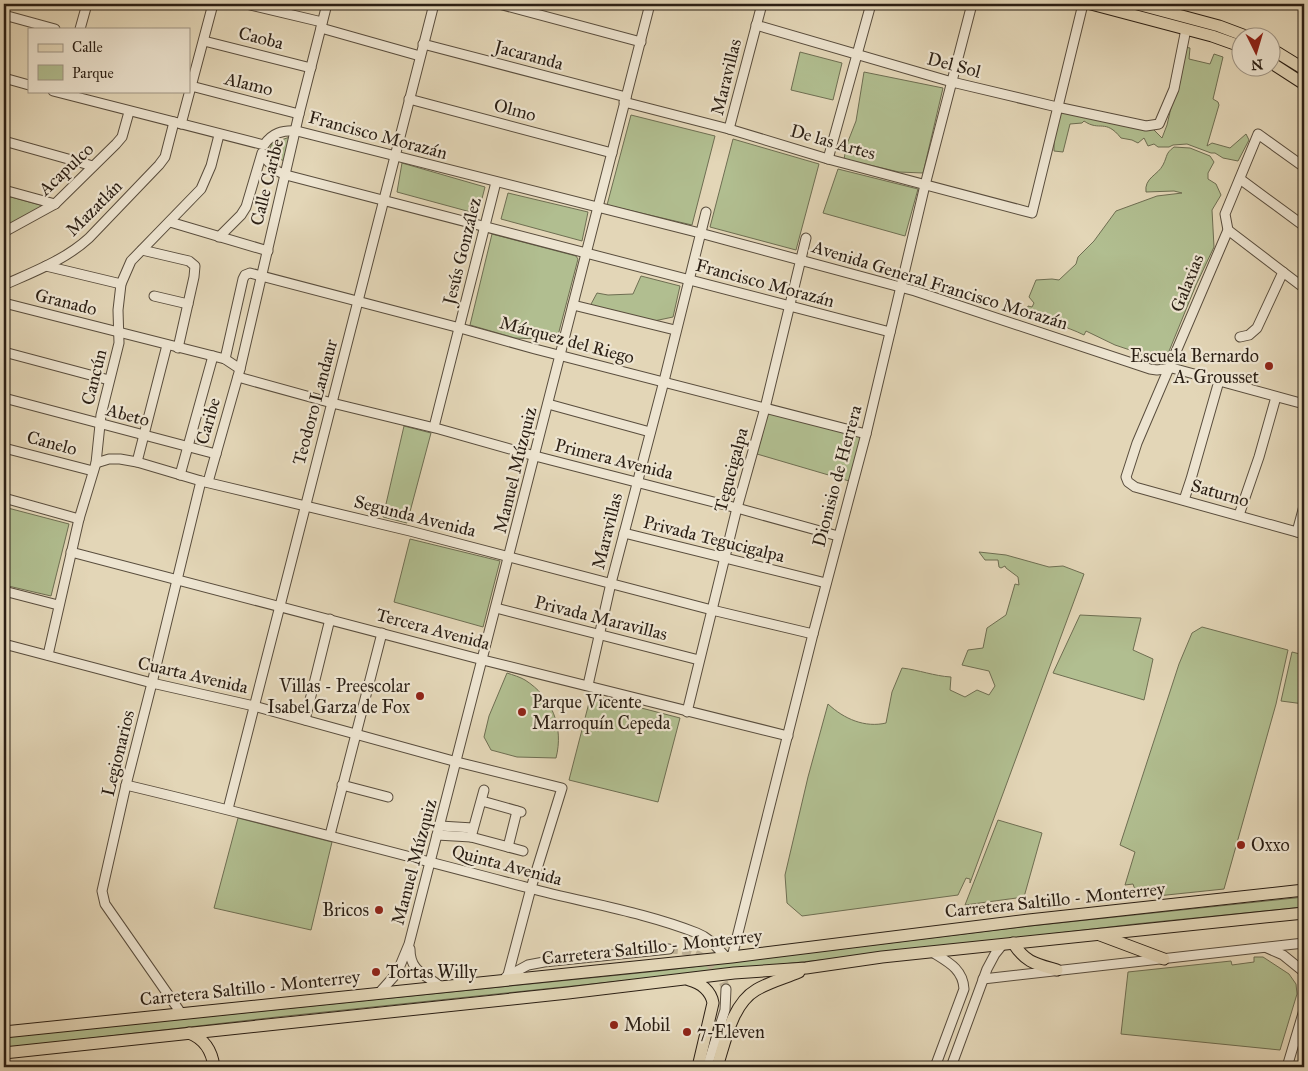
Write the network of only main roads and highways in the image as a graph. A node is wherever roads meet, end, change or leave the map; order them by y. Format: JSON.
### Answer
{"nodes":[{"id":1,"x":1091,"y":4,"type":"edge"},
{"id":2,"x":1138,"y":4,"type":"edge"},
{"id":3,"x":1230,"y":30,"type":"edge"},
{"id":4,"x":1230,"y":42,"type":"edge"},
{"id":5,"x":1280,"y":54,"type":"edge"},
{"id":6,"x":1280,"y":68,"type":"edge"},
{"id":7,"x":1304,"y":69,"type":"edge"},
{"id":8,"x":1304,"y":84,"type":"edge"},
{"id":9,"x":1304,"y":890,"type":"edge"},
{"id":10,"x":1303,"y":912,"type":"edge"},
{"id":11,"x":1096,"y":934,"type":"junction"},
{"id":12,"x":1008,"y":944,"type":"junction"},
{"id":13,"x":1164,"y":959,"type":"road end"},
{"id":14,"x":806,"y":968,"type":"junction"},
{"id":15,"x":1057,"y":970,"type":"road end"},
{"id":16,"x":685,"y":979,"type":"junction"},
{"id":17,"x":4,"y":1032,"type":"edge"},
{"id":18,"x":189,"y":1033,"type":"junction"},
{"id":19,"x":4,"y":1053,"type":"edge"},
{"id":20,"x":214,"y":1067,"type":"edge"},
{"id":21,"x":698,"y":1067,"type":"edge"},
{"id":22,"x":717,"y":1067,"type":"edge"}],
"edges":[{"from":1,"to":4,"type":"main road"},
{"from":2,"to":3,"type":"main road"},
{"from":5,"to":7,"type":"main road"},
{"from":6,"to":8,"type":"main road"},
{"from":9,"to":17,"type":"main road","name":"Carretera Saltillo - Monterrey"},
{"from":10,"to":11,"type":"main road","name":"Carretera Saltillo - Monterrey"},
{"from":11,"to":12,"type":"main road","name":"Carretera Saltillo - Monterrey"},
{"from":11,"to":13,"type":"main road"},
{"from":12,"to":14,"type":"main road","name":"Carretera Saltillo - Monterrey"},
{"from":12,"to":15,"type":"main road"},
{"from":14,"to":16,"type":"main road","name":"Carretera Saltillo - Monterrey"},
{"from":14,"to":22,"type":"main road"},
{"from":16,"to":18,"type":"main road","name":"Carretera Saltillo - Monterrey"},
{"from":16,"to":21,"type":"main road"},
{"from":18,"to":19,"type":"main road","name":"Carretera Saltillo - Monterrey"},
{"from":18,"to":20,"type":"main road"}]}
